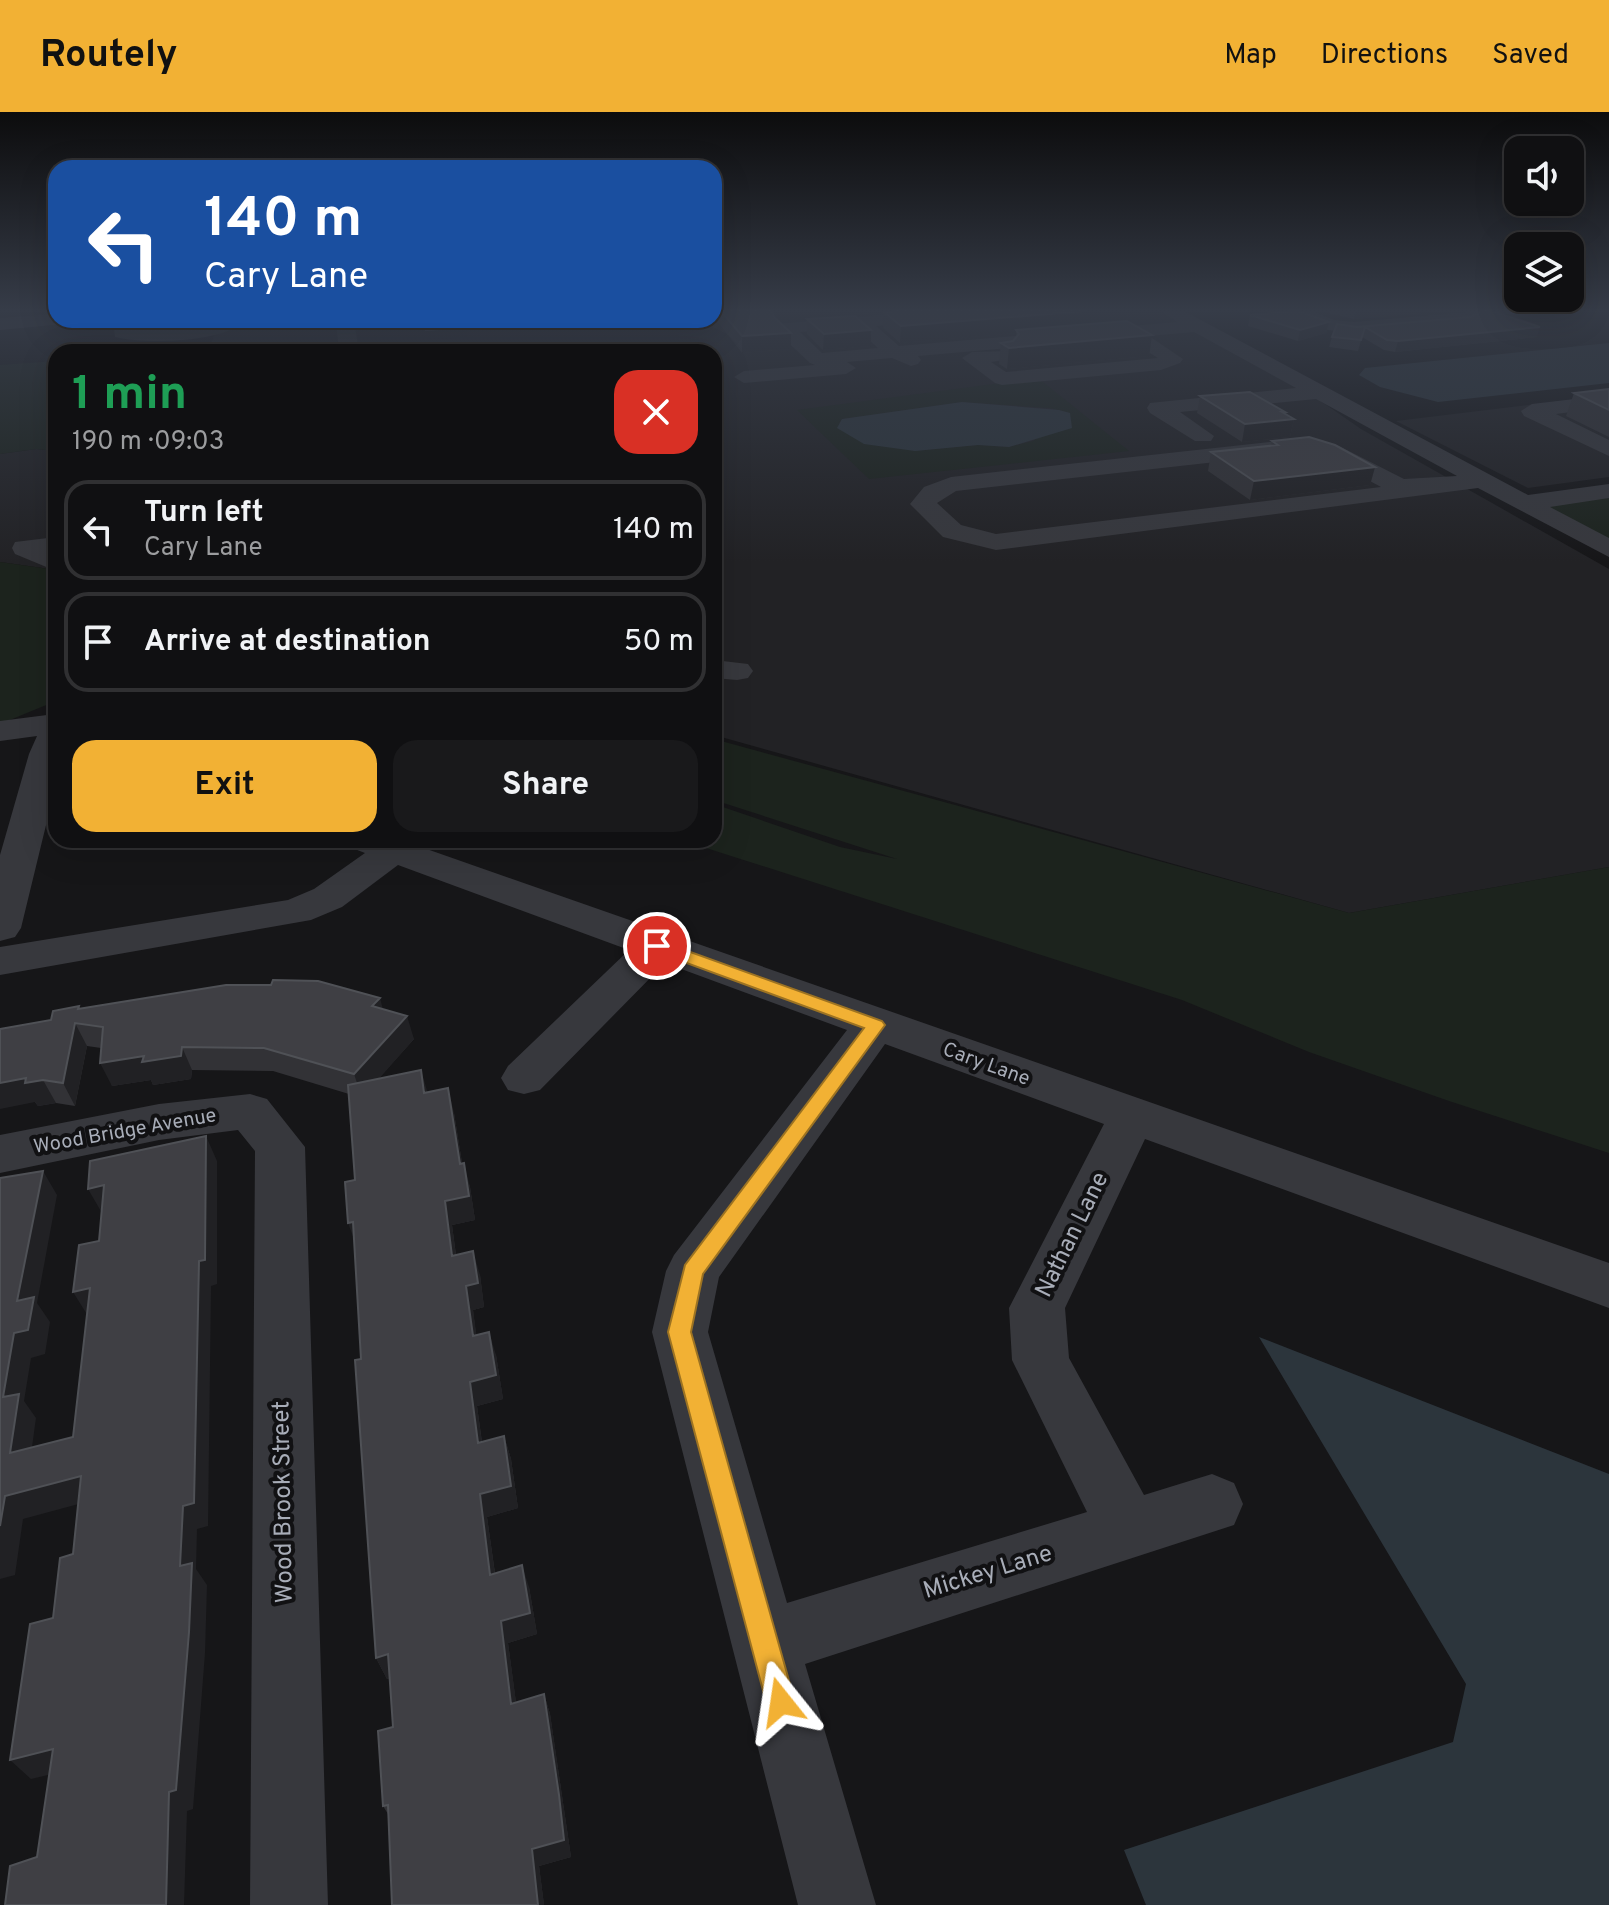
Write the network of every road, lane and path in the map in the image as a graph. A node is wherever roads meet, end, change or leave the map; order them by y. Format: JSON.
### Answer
{"nodes":[{"id":1,"x":1291,"y":395,"type":"edge"},
{"id":2,"x":1323,"y":395,"type":"edge"},
{"id":3,"x":1257,"y":398,"type":"junction"},
{"id":4,"x":1609,"y":401,"type":"edge"},
{"id":5,"x":1294,"y":420,"type":"edge"},
{"id":6,"x":1203,"y":436,"type":"dead end"},
{"id":7,"x":1609,"y":449,"type":"edge"},
{"id":8,"x":1481,"y":480,"type":"junction"},
{"id":9,"x":1405,"y":487,"type":"junction"},
{"id":10,"x":1609,"y":491,"type":"edge"},
{"id":11,"x":1525,"y":503,"type":"junction"},
{"id":12,"x":48,"y":546,"type":"edge"},
{"id":13,"x":1609,"y":549,"type":"edge"},
{"id":14,"x":48,"y":559,"type":"edge"},
{"id":15,"x":48,"y":726,"type":"edge"},
{"id":16,"x":0,"y":731,"type":"edge"},
{"id":17,"x":48,"y":749,"type":"edge"},
{"id":18,"x":376,"y":848,"type":"edge"},
{"id":19,"x":387,"y":848,"type":"edge"},
{"id":20,"x":0,"y":928,"type":"edge"},
{"id":21,"x":657,"y":946,"type":"junction"},
{"id":22,"x":0,"y":961,"type":"edge"},
{"id":23,"x":875,"y":1025,"type":"junction"},
{"id":24,"x":524,"y":1078,"type":"dead end"},
{"id":25,"x":250,"y":1111,"type":"joint"},
{"id":26,"x":1131,"y":1117,"type":"junction"},
{"id":27,"x":0,"y":1154,"type":"edge"},
{"id":28,"x":1609,"y":1286,"type":"edge"},
{"id":29,"x":1212,"y":1504,"type":"dead end"},
{"id":30,"x":1128,"y":1529,"type":"junction"},
{"id":31,"x":765,"y":1643,"type":"junction"},
{"id":32,"x":289,"y":1905,"type":"edge"},
{"id":33,"x":837,"y":1905,"type":"edge"}],
"edges":[{"from":1,"to":3,"type":"street"},
{"from":2,"to":8,"type":"street"},
{"from":3,"to":5,"type":"street"},
{"from":3,"to":6,"type":"street"},
{"from":4,"to":7,"type":"street"},
{"from":8,"to":9,"type":"street"},
{"from":8,"to":11,"type":"street"},
{"from":9,"to":9,"type":"street"},
{"from":10,"to":11,"type":"street"},
{"from":11,"to":13,"type":"street"},
{"from":12,"to":14,"type":"street"},
{"from":15,"to":16,"type":"street"},
{"from":17,"to":20,"type":"street"},
{"from":18,"to":22,"type":"street"},
{"from":19,"to":21,"type":"street","name":"Cary Lane"},
{"from":21,"to":23,"type":"street","name":"Cary Lane"},
{"from":21,"to":24,"type":"street"},
{"from":23,"to":26,"type":"street","name":"Cary Lane"},
{"from":23,"to":31,"type":"street"},
{"from":25,"to":27,"type":"street","name":"Wood Bridge Avenue"},
{"from":25,"to":32,"type":"street","name":"Wood Brook Street"},
{"from":26,"to":28,"type":"street","name":"Cary Lane"},
{"from":26,"to":30,"type":"street","name":"Nathan Lane"},
{"from":29,"to":30,"type":"street","name":"Mickey Lane"},
{"from":30,"to":31,"type":"street","name":"Mickey Lane"},
{"from":31,"to":33,"type":"street"}]}
